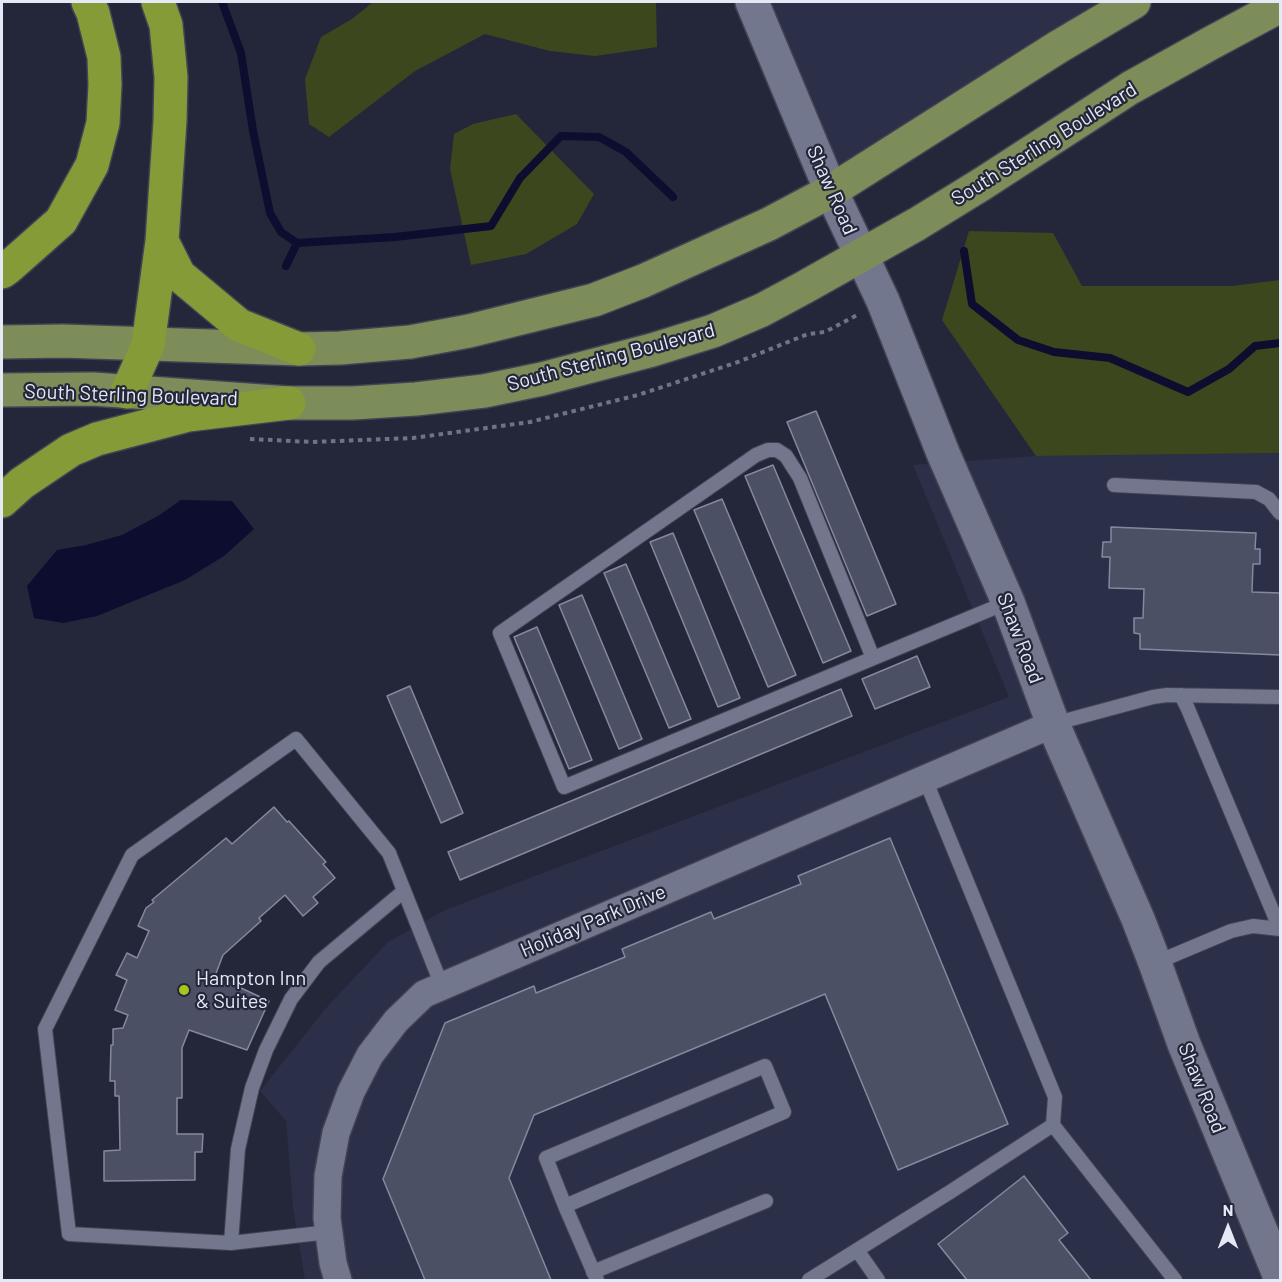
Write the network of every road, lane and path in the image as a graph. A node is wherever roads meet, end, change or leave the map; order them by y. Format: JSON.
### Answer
{"nodes":[{"id":1,"x":88,"y":2,"type":"edge"},
{"id":2,"x":158,"y":2,"type":"edge"},
{"id":3,"x":752,"y":2,"type":"edge"},
{"id":4,"x":1134,"y":2,"type":"edge"},
{"id":5,"x":1281,"y":6,"type":"edge"},
{"id":6,"x":831,"y":190,"type":"junction"},
{"id":7,"x":162,"y":241,"type":"junction"},
{"id":8,"x":861,"y":256,"type":"junction"},
{"id":9,"x":2,"y":272,"type":"edge"},
{"id":10,"x":2,"y":342,"type":"edge"},
{"id":11,"x":148,"y":345,"type":"junction"},
{"id":12,"x":299,"y":349,"type":"junction"},
{"id":13,"x":2,"y":390,"type":"edge"},
{"id":14,"x":127,"y":392,"type":"junction"},
{"id":15,"x":289,"y":403,"type":"junction"},
{"id":16,"x":1114,"y":485,"type":"dead end"},
{"id":17,"x":2,"y":501,"type":"edge"},
{"id":18,"x":1281,"y":513,"type":"edge"},
{"id":19,"x":1008,"y":602,"type":"junction"},
{"id":20,"x":873,"y":658,"type":"junction"},
{"id":21,"x":1180,"y":695,"type":"junction"},
{"id":22,"x":1281,"y":697,"type":"edge"},
{"id":23,"x":1053,"y":724,"type":"junction"},
{"id":24,"x":925,"y":779,"type":"junction"},
{"id":25,"x":404,"y":891,"type":"junction"},
{"id":26,"x":1280,"y":929,"type":"edge"},
{"id":27,"x":1155,"y":963,"type":"junction"},
{"id":28,"x":442,"y":986,"type":"junction"},
{"id":29,"x":1053,"y":1125,"type":"junction"},
{"id":30,"x":766,"y":1201,"type":"dead end"},
{"id":31,"x":565,"y":1206,"type":"junction"},
{"id":32,"x":329,"y":1232,"type":"junction"},
{"id":33,"x":231,"y":1243,"type":"junction"},
{"id":34,"x":857,"y":1250,"type":"junction"},
{"id":35,"x":595,"y":1276,"type":"edge"},
{"id":36,"x":1281,"y":1277,"type":"edge"},
{"id":37,"x":338,"y":1281,"type":"edge"},
{"id":38,"x":809,"y":1281,"type":"edge"},
{"id":39,"x":878,"y":1281,"type":"edge"},
{"id":40,"x":1175,"y":1281,"type":"edge"}],
"edges":[{"from":1,"to":9,"type":"highway"},
{"from":2,"to":7,"type":"highway"},
{"from":3,"to":6,"type":"main road","name":"Shaw Road"},
{"from":4,"to":6,"type":"main road"},
{"from":5,"to":8,"type":"main road","name":"South Sterling Boulevard"},
{"from":6,"to":8,"type":"main road","name":"Shaw Road"},
{"from":6,"to":12,"type":"main road"},
{"from":7,"to":11,"type":"highway"},
{"from":7,"to":12,"type":"highway"},
{"from":8,"to":15,"type":"main road","name":"South Sterling Boulevard"},
{"from":8,"to":19,"type":"main road","name":"Shaw Road"},
{"from":10,"to":11,"type":"main road"},
{"from":11,"to":12,"type":"main road"},
{"from":11,"to":14,"type":"highway"},
{"from":13,"to":14,"type":"main road","name":"South Sterling Boulevard"},
{"from":14,"to":15,"type":"main road","name":"South Sterling Boulevard"},
{"from":15,"to":17,"type":"highway"},
{"from":16,"to":18,"type":"lane"},
{"from":19,"to":20,"type":"lane"},
{"from":19,"to":23,"type":"main road","name":"Shaw Road"},
{"from":20,"to":20,"type":"lane"},
{"from":21,"to":22,"type":"lane"},
{"from":21,"to":23,"type":"lane"},
{"from":21,"to":26,"type":"lane"},
{"from":23,"to":24,"type":"street","name":"Holiday Park Drive"},
{"from":23,"to":27,"type":"main road","name":"Shaw Road"},
{"from":24,"to":28,"type":"street","name":"Holiday Park Drive"},
{"from":24,"to":29,"type":"lane"},
{"from":25,"to":28,"type":"lane"},
{"from":25,"to":33,"type":"lane"},
{"from":25,"to":33,"type":"lane"},
{"from":26,"to":27,"type":"lane"},
{"from":27,"to":36,"type":"main road","name":"Shaw Road"},
{"from":28,"to":32,"type":"street","name":"Holiday Park Drive"},
{"from":29,"to":34,"type":"lane"},
{"from":29,"to":40,"type":"lane"},
{"from":30,"to":35,"type":"lane"},
{"from":31,"to":31,"type":"lane"},
{"from":31,"to":35,"type":"lane"},
{"from":32,"to":33,"type":"lane"},
{"from":32,"to":37,"type":"street","name":"Holiday Park Drive"},
{"from":34,"to":38,"type":"lane"},
{"from":34,"to":39,"type":"lane"}]}
